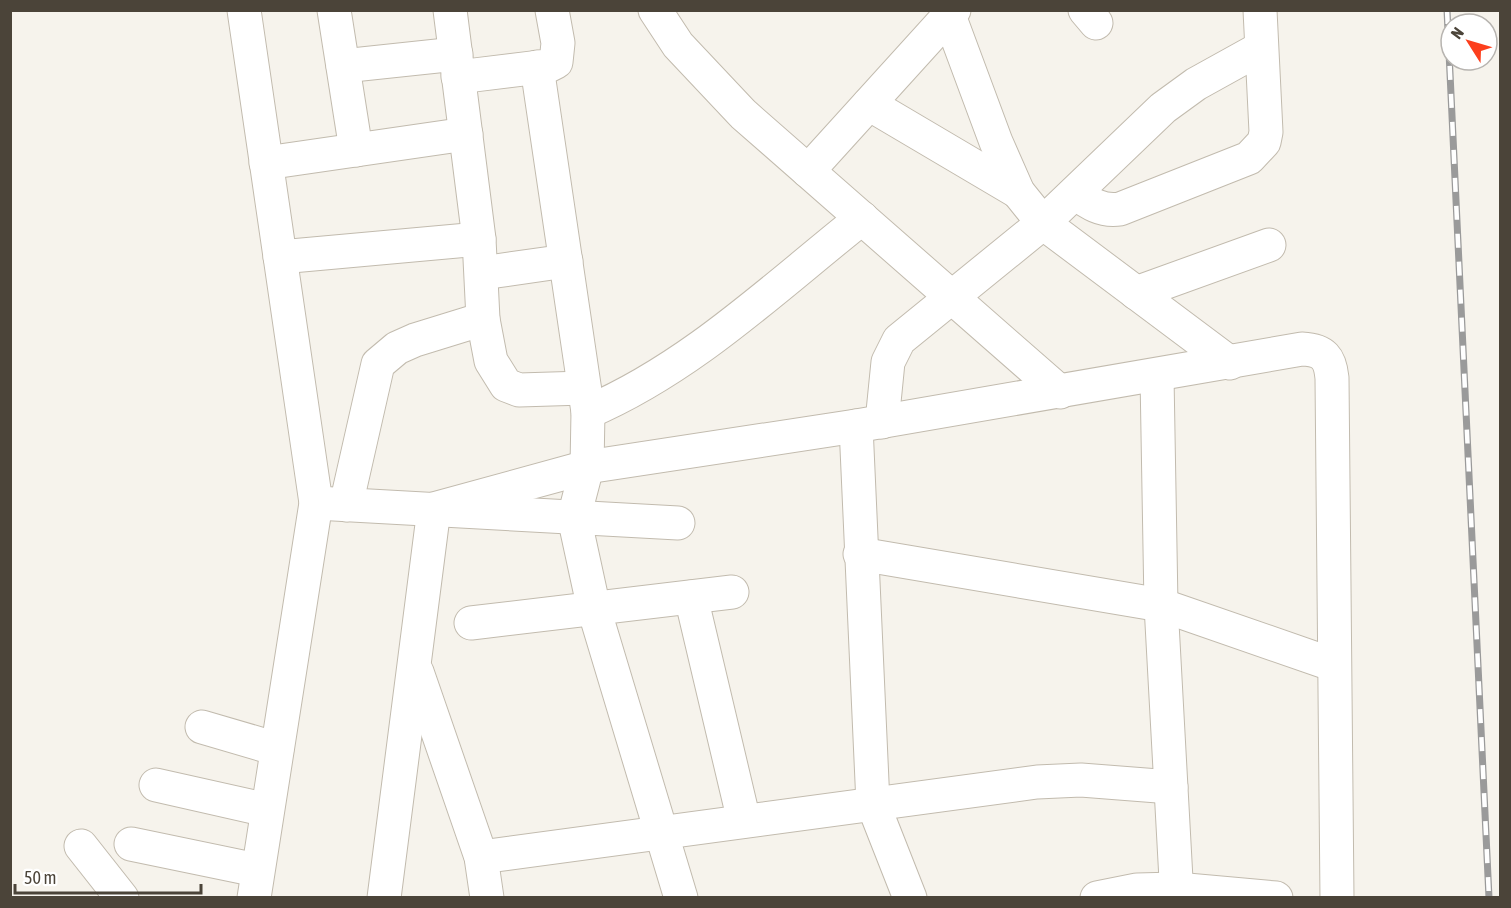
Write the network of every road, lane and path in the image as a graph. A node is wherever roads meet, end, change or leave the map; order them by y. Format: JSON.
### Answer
{"nodes":[{"id":1,"x":244,"y":10,"type":"edge"},
{"id":2,"x":334,"y":10,"type":"edge"},
{"id":3,"x":450,"y":10,"type":"edge"},
{"id":4,"x":552,"y":10,"type":"edge"},
{"id":5,"x":656,"y":10,"type":"edge"},
{"id":6,"x":1260,"y":10,"type":"edge"},
{"id":7,"x":950,"y":12,"type":"edge"},
{"id":8,"x":1261,"y":48,"type":"junction"},
{"id":9,"x":457,"y":65,"type":"junction"},
{"id":10,"x":343,"y":66,"type":"junction"},
{"id":11,"x":537,"y":67,"type":"junction"},
{"id":12,"x":869,"y":104,"type":"junction"},
{"id":13,"x":466,"y":134,"type":"junction"},
{"id":14,"x":356,"y":150,"type":"junction"},
{"id":15,"x":266,"y":163,"type":"junction"},
{"id":16,"x":808,"y":171,"type":"junction"},
{"id":17,"x":1018,"y":192,"type":"junction"},
{"id":18,"x":1075,"y":193,"type":"junction"},
{"id":19,"x":862,"y":218,"type":"junction"},
{"id":20,"x":1043,"y":223,"type":"junction"},
{"id":21,"x":479,"y":239,"type":"junction"},
{"id":22,"x":1269,"y":245,"type":"dead end"},
{"id":23,"x":280,"y":257,"type":"junction"},
{"id":24,"x":566,"y":261,"type":"junction"},
{"id":25,"x":482,"y":273,"type":"junction"},
{"id":26,"x":1136,"y":293,"type":"junction"},
{"id":27,"x":952,"y":296,"type":"junction"},
{"id":28,"x":483,"y":319,"type":"junction"},
{"id":29,"x":1230,"y":363,"type":"junction"},
{"id":30,"x":1157,"y":376,"type":"junction"},
{"id":31,"x":1060,"y":392,"type":"junction"},
{"id":32,"x":586,"y":400,"type":"junction"},
{"id":33,"x":869,"y":424,"type":"junction"},
{"id":34,"x":587,"y":467,"type":"junction"},
{"id":35,"x":331,"y":504,"type":"junction"},
{"id":36,"x":434,"y":509,"type":"junction"},
{"id":37,"x":574,"y":517,"type":"junction"},
{"id":38,"x":678,"y":523,"type":"dead end"},
{"id":39,"x":860,"y":554,"type":"junction"},
{"id":40,"x":732,"y":592,"type":"dead end"},
{"id":41,"x":692,"y":597,"type":"junction"},
{"id":42,"x":1161,"y":605,"type":"junction"},
{"id":43,"x":594,"y":609,"type":"junction"},
{"id":44,"x":471,"y":623,"type":"dead end"},
{"id":45,"x":414,"y":665,"type":"junction"},
{"id":46,"x":1334,"y":665,"type":"junction"},
{"id":47,"x":202,"y":727,"type":"dead end"},
{"id":48,"x":277,"y":749,"type":"junction"},
{"id":49,"x":156,"y":784,"type":"dead end"},
{"id":50,"x":1171,"y":787,"type":"junction"},
{"id":51,"x":873,"y":804,"type":"junction"},
{"id":52,"x":267,"y":810,"type":"junction"},
{"id":53,"x":744,"y":821,"type":"junction"},
{"id":54,"x":663,"y":832,"type":"junction"},
{"id":55,"x":131,"y":844,"type":"dead end"},
{"id":56,"x":81,"y":846,"type":"dead end"},
{"id":57,"x":481,"y":857,"type":"junction"},
{"id":58,"x":256,"y":884,"type":"edge"},
{"id":59,"x":1177,"y":893,"type":"edge"},
{"id":60,"x":122,"y":897,"type":"edge"},
{"id":61,"x":384,"y":897,"type":"edge"},
{"id":62,"x":487,"y":897,"type":"edge"},
{"id":63,"x":681,"y":897,"type":"edge"},
{"id":64,"x":910,"y":897,"type":"edge"},
{"id":65,"x":1097,"y":897,"type":"edge"},
{"id":66,"x":1276,"y":897,"type":"edge"},
{"id":67,"x":1337,"y":897,"type":"edge"}],
"edges":[{"from":1,"to":15,"type":"street"},
{"from":2,"to":10,"type":"street"},
{"from":3,"to":9,"type":"street"},
{"from":4,"to":11,"type":"street"},
{"from":5,"to":16,"type":"street"},
{"from":6,"to":8,"type":"street"},
{"from":7,"to":12,"type":"street"},
{"from":7,"to":17,"type":"street"},
{"from":8,"to":18,"type":"street"},
{"from":8,"to":18,"type":"street"},
{"from":9,"to":10,"type":"street"},
{"from":9,"to":11,"type":"street"},
{"from":9,"to":13,"type":"street"},
{"from":10,"to":14,"type":"street"},
{"from":11,"to":24,"type":"street"},
{"from":12,"to":16,"type":"street"},
{"from":12,"to":17,"type":"street"},
{"from":13,"to":14,"type":"street"},
{"from":13,"to":21,"type":"street"},
{"from":14,"to":15,"type":"street"},
{"from":15,"to":23,"type":"street"},
{"from":16,"to":19,"type":"street"},
{"from":17,"to":20,"type":"street"},
{"from":18,"to":20,"type":"street"},
{"from":19,"to":27,"type":"street"},
{"from":19,"to":32,"type":"street"},
{"from":20,"to":26,"type":"street"},
{"from":20,"to":27,"type":"street"},
{"from":21,"to":23,"type":"street"},
{"from":21,"to":25,"type":"street"},
{"from":22,"to":26,"type":"street"},
{"from":23,"to":35,"type":"street"},
{"from":24,"to":25,"type":"street"},
{"from":24,"to":32,"type":"street"},
{"from":25,"to":28,"type":"street"},
{"from":26,"to":29,"type":"street"},
{"from":27,"to":31,"type":"street"},
{"from":27,"to":33,"type":"street"},
{"from":28,"to":32,"type":"street"},
{"from":28,"to":35,"type":"street"},
{"from":29,"to":30,"type":"street"},
{"from":29,"to":46,"type":"street"},
{"from":30,"to":31,"type":"street"},
{"from":30,"to":42,"type":"street"},
{"from":31,"to":33,"type":"street"},
{"from":32,"to":34,"type":"street"},
{"from":33,"to":34,"type":"street"},
{"from":33,"to":39,"type":"street"},
{"from":34,"to":36,"type":"street"},
{"from":34,"to":37,"type":"street"},
{"from":35,"to":36,"type":"street"},
{"from":35,"to":48,"type":"street"},
{"from":36,"to":37,"type":"street"},
{"from":36,"to":45,"type":"street"},
{"from":37,"to":38,"type":"street"},
{"from":37,"to":43,"type":"street"},
{"from":39,"to":42,"type":"street"},
{"from":39,"to":51,"type":"street"},
{"from":40,"to":41,"type":"street"},
{"from":41,"to":43,"type":"street"},
{"from":41,"to":53,"type":"street"},
{"from":42,"to":46,"type":"street"},
{"from":42,"to":50,"type":"street"},
{"from":43,"to":44,"type":"street"},
{"from":43,"to":54,"type":"street"},
{"from":45,"to":57,"type":"street"},
{"from":45,"to":61,"type":"street"},
{"from":46,"to":67,"type":"street"},
{"from":47,"to":48,"type":"street"},
{"from":48,"to":52,"type":"street"},
{"from":49,"to":52,"type":"street"},
{"from":50,"to":51,"type":"street"},
{"from":50,"to":59,"type":"street"},
{"from":51,"to":53,"type":"street"},
{"from":51,"to":64,"type":"street"},
{"from":52,"to":58,"type":"street"},
{"from":53,"to":54,"type":"street"},
{"from":54,"to":57,"type":"street"},
{"from":54,"to":63,"type":"street"},
{"from":55,"to":58,"type":"street"},
{"from":56,"to":60,"type":"street"},
{"from":57,"to":62,"type":"street"},
{"from":59,"to":65,"type":"street"},
{"from":59,"to":66,"type":"street"}]}
